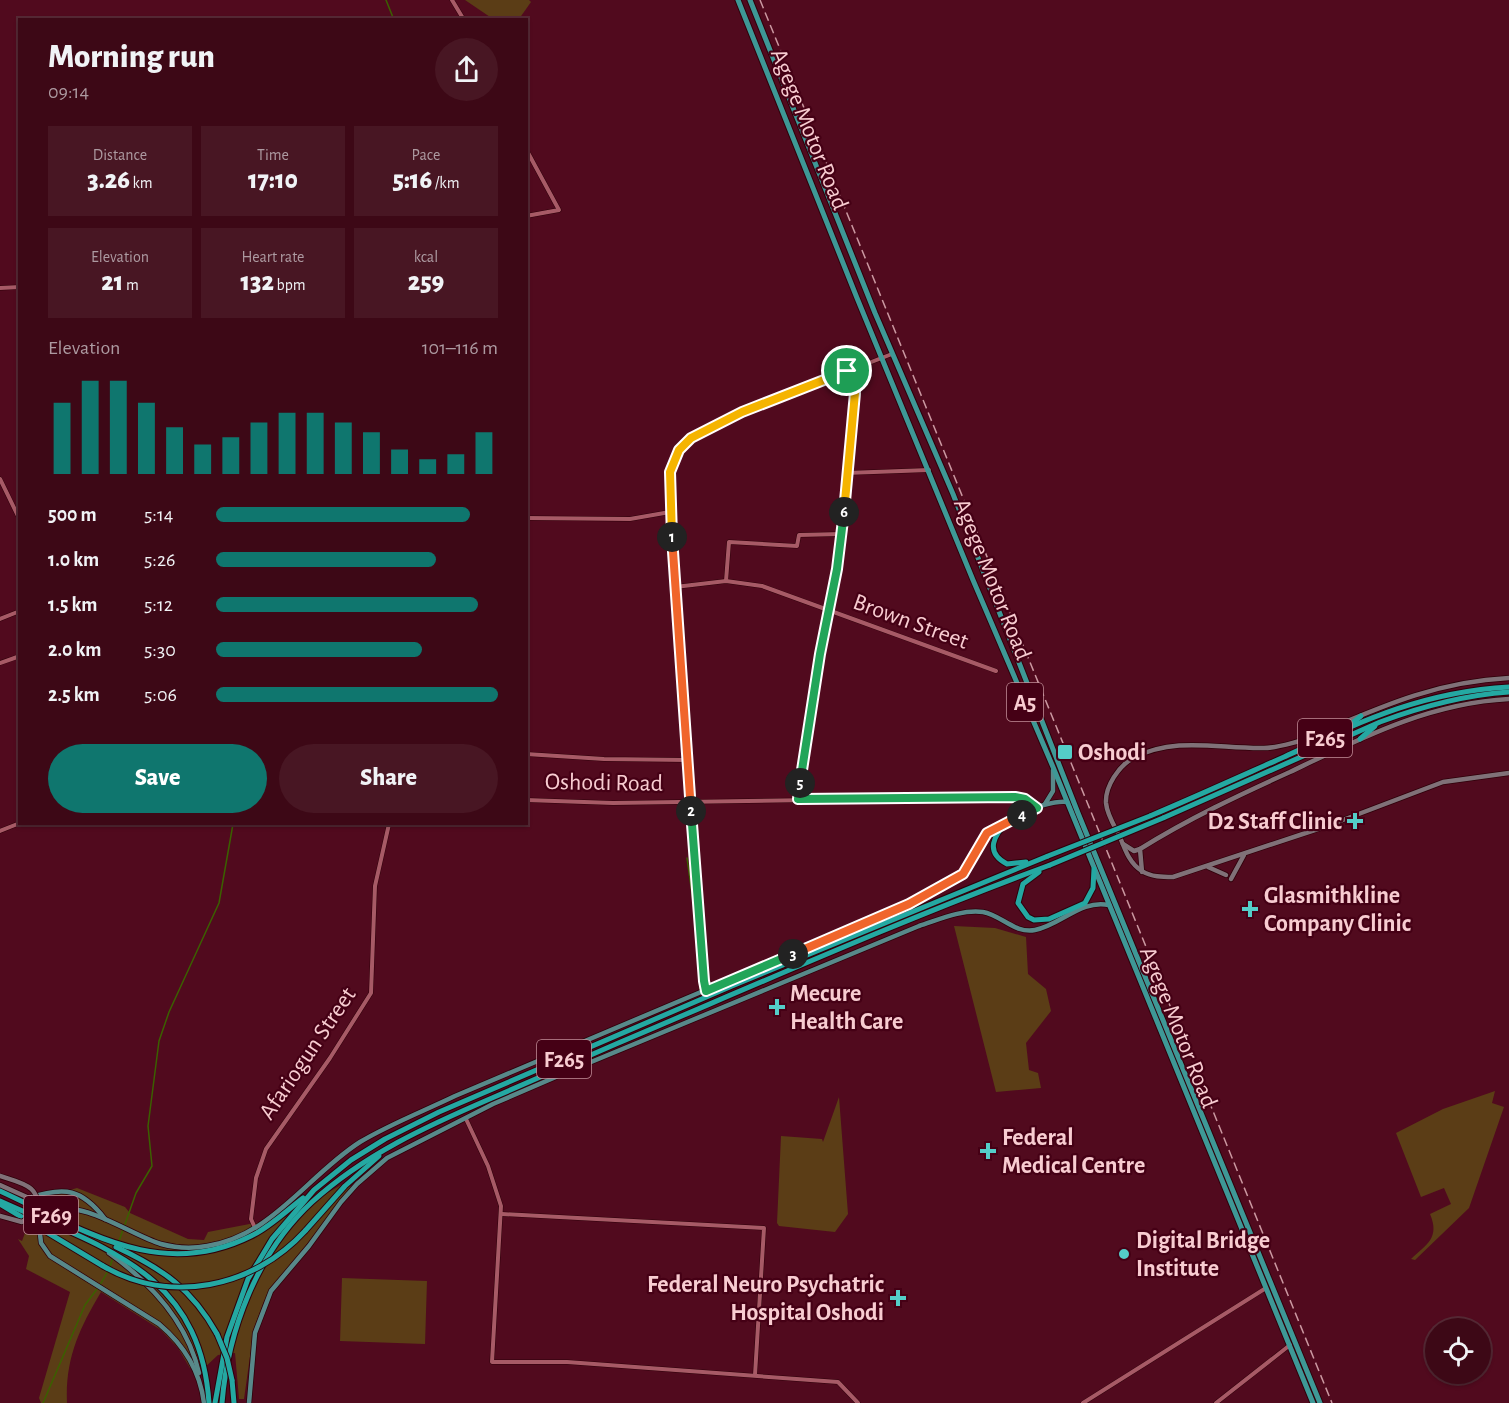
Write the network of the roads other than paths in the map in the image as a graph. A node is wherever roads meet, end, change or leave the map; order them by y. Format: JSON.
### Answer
{"nodes":[{"id":1,"x":452,"y":0,"type":"edge"},
{"id":2,"x":738,"y":0,"type":"edge"},
{"id":3,"x":750,"y":0,"type":"edge"},
{"id":4,"x":463,"y":18,"type":"edge"},
{"id":5,"x":528,"y":153,"type":"edge"},
{"id":6,"x":528,"y":216,"type":"edge"},
{"id":7,"x":18,"y":287,"type":"edge"},
{"id":8,"x":0,"y":288,"type":"edge"},
{"id":9,"x":893,"y":354,"type":"junction"},
{"id":10,"x":883,"y":357,"type":"junction"},
{"id":11,"x":847,"y":371,"type":"junction"},
{"id":12,"x":930,"y":470,"type":"junction"},
{"id":13,"x":846,"y":473,"type":"junction"},
{"id":14,"x":0,"y":479,"type":"edge"},
{"id":15,"x":670,"y":512,"type":"junction"},
{"id":16,"x":18,"y":516,"type":"edge"},
{"id":17,"x":528,"y":518,"type":"edge"},
{"id":18,"x":841,"y":534,"type":"junction"},
{"id":19,"x":726,"y":581,"type":"junction"},
{"id":20,"x":675,"y":587,"type":"junction"},
{"id":21,"x":828,"y":610,"type":"junction"},
{"id":22,"x":18,"y":611,"type":"edge"},
{"id":23,"x":0,"y":620,"type":"edge"},
{"id":24,"x":18,"y":657,"type":"edge"},
{"id":25,"x":0,"y":663,"type":"edge"},
{"id":26,"x":996,"y":671,"type":"dead end"},
{"id":27,"x":1509,"y":678,"type":"edge"},
{"id":28,"x":1509,"y":687,"type":"edge"},
{"id":29,"x":1509,"y":692,"type":"edge"},
{"id":30,"x":1509,"y":699,"type":"edge"},
{"id":31,"x":1361,"y":719,"type":"junction"},
{"id":32,"x":1379,"y":722,"type":"junction"},
{"id":33,"x":1353,"y":723,"type":"junction"},
{"id":34,"x":1341,"y":724,"type":"junction"},
{"id":35,"x":1336,"y":733,"type":"junction"},
{"id":36,"x":1366,"y":733,"type":"junction"},
{"id":37,"x":1374,"y":733,"type":"junction"},
{"id":38,"x":1352,"y":735,"type":"junction"},
{"id":39,"x":1360,"y":739,"type":"junction"},
{"id":40,"x":528,"y":754,"type":"edge"},
{"id":41,"x":687,"y":760,"type":"junction"},
{"id":42,"x":1053,"y":767,"type":"junction"},
{"id":43,"x":1509,"y":773,"type":"edge"},
{"id":44,"x":798,"y":799,"type":"junction"},
{"id":45,"x":528,"y":800,"type":"edge"},
{"id":46,"x":690,"y":801,"type":"junction"},
{"id":47,"x":1067,"y":802,"type":"junction"},
{"id":48,"x":1044,"y":804,"type":"junction"},
{"id":49,"x":1037,"y":808,"type":"junction"},
{"id":50,"x":1008,"y":821,"type":"junction"},
{"id":51,"x":18,"y":824,"type":"edge"},
{"id":52,"x":389,"y":825,"type":"edge"},
{"id":53,"x":0,"y":831,"type":"edge"},
{"id":54,"x":1122,"y":842,"type":"junction"},
{"id":55,"x":1140,"y":849,"type":"junction"},
{"id":56,"x":1244,"y":855,"type":"junction"},
{"id":57,"x":1048,"y":856,"type":"junction"},
{"id":58,"x":1050,"y":865,"type":"junction"},
{"id":59,"x":1208,"y":867,"type":"junction"},
{"id":60,"x":1094,"y":869,"type":"junction"},
{"id":61,"x":1142,"y":872,"type":"junction"},
{"id":62,"x":1226,"y":875,"type":"dead end"},
{"id":63,"x":1231,"y":879,"type":"dead end"},
{"id":64,"x":1109,"y":905,"type":"junction"},
{"id":65,"x":1141,"y":974,"type":"junction"},
{"id":66,"x":706,"y":991,"type":"junction"},
{"id":67,"x":577,"y":1064,"type":"junction"},
{"id":68,"x":466,"y":1119,"type":"junction"},
{"id":69,"x":413,"y":1133,"type":"junction"},
{"id":70,"x":0,"y":1176,"type":"edge"},
{"id":71,"x":0,"y":1185,"type":"edge"},
{"id":72,"x":314,"y":1190,"type":"junction"},
{"id":73,"x":0,"y":1191,"type":"edge"},
{"id":74,"x":29,"y":1198,"type":"junction"},
{"id":75,"x":0,"y":1204,"type":"edge"},
{"id":76,"x":502,"y":1214,"type":"junction"},
{"id":77,"x":0,"y":1216,"type":"edge"},
{"id":78,"x":63,"y":1220,"type":"junction"},
{"id":79,"x":107,"y":1222,"type":"junction"},
{"id":80,"x":255,"y":1228,"type":"junction"},
{"id":81,"x":108,"y":1247,"type":"junction"},
{"id":82,"x":122,"y":1248,"type":"junction"},
{"id":83,"x":118,"y":1258,"type":"junction"},
{"id":84,"x":1266,"y":1288,"type":"junction"},
{"id":85,"x":1296,"y":1342,"type":"junction"},
{"id":86,"x":1289,"y":1345,"type":"junction"},
{"id":87,"x":755,"y":1375,"type":"junction"},
{"id":88,"x":201,"y":1384,"type":"junction"},
{"id":89,"x":204,"y":1403,"type":"edge"},
{"id":90,"x":209,"y":1403,"type":"edge"},
{"id":91,"x":215,"y":1403,"type":"edge"},
{"id":92,"x":222,"y":1403,"type":"edge"},
{"id":93,"x":234,"y":1403,"type":"edge"},
{"id":94,"x":249,"y":1403,"type":"edge"},
{"id":95,"x":858,"y":1403,"type":"edge"},
{"id":96,"x":1083,"y":1403,"type":"edge"},
{"id":97,"x":1216,"y":1403,"type":"edge"},
{"id":98,"x":1313,"y":1403,"type":"edge"},
{"id":99,"x":1320,"y":1403,"type":"edge"}],
"edges":[{"from":1,"to":4,"type":"street"},
{"from":2,"to":10,"type":"highway","name":"Agege Motor Road","number":"A5"},
{"from":3,"to":9,"type":"highway","name":"Agege Motor Road","number":"A5"},
{"from":5,"to":6,"type":"street"},
{"from":7,"to":8,"type":"street"},
{"from":9,"to":10,"type":"street"},
{"from":9,"to":65,"type":"highway","name":"Agege Motor Road","number":"A5"},
{"from":10,"to":11,"type":"street"},
{"from":10,"to":12,"type":"highway","name":"Agege Motor Road","number":"A5"},
{"from":11,"to":13,"type":"street"},
{"from":11,"to":15,"type":"street"},
{"from":12,"to":13,"type":"street"},
{"from":12,"to":42,"type":"highway","name":"Agege Motor Road","number":"A5"},
{"from":13,"to":18,"type":"street"},
{"from":14,"to":16,"type":"street"},
{"from":15,"to":17,"type":"street"},
{"from":15,"to":20,"type":"street"},
{"from":18,"to":19,"type":"street"},
{"from":18,"to":21,"type":"street"},
{"from":19,"to":20,"type":"street","name":"Brown Street"},
{"from":19,"to":21,"type":"street","name":"Brown Street"},
{"from":20,"to":41,"type":"street"},
{"from":21,"to":26,"type":"street","name":"Brown Street"},
{"from":21,"to":44,"type":"street"},
{"from":22,"to":23,"type":"street"},
{"from":24,"to":25,"type":"street"},
{"from":27,"to":31,"type":"main road"},
{"from":28,"to":31,"type":"highway","number":"F265"},
{"from":29,"to":32,"type":"highway","number":"F265"},
{"from":30,"to":37,"type":"main road"},
{"from":31,"to":33,"type":"highway"},
{"from":31,"to":34,"type":"main road"},
{"from":31,"to":35,"type":"highway","number":"F265"},
{"from":32,"to":36,"type":"highway"},
{"from":32,"to":38,"type":"highway","number":"F265"},
{"from":33,"to":34,"type":"highway"},
{"from":33,"to":35,"type":"highway"},
{"from":34,"to":54,"type":"main road"},
{"from":35,"to":57,"type":"highway","number":"F265","bridge":true},
{"from":36,"to":37,"type":"highway"},
{"from":36,"to":38,"type":"highway"},
{"from":36,"to":39,"type":"highway"},
{"from":37,"to":39,"type":"main road"},
{"from":38,"to":58,"type":"highway","number":"F265","bridge":true},
{"from":39,"to":55,"type":"main road"},
{"from":40,"to":41,"type":"street"},
{"from":41,"to":46,"type":"street"},
{"from":42,"to":47,"type":"highway","name":"Agege Motor Road","number":"A5"},
{"from":42,"to":48,"type":"main road"},
{"from":43,"to":56,"type":"main road"},
{"from":44,"to":46,"type":"street","name":"Oshodi Road"},
{"from":44,"to":49,"type":"street","name":"Oshodi Road"},
{"from":45,"to":46,"type":"street","name":"Oshodi Road"},
{"from":46,"to":66,"type":"street"},
{"from":47,"to":48,"type":"main road"},
{"from":47,"to":60,"type":"highway","name":"Agege Motor Road","number":"A5"},
{"from":48,"to":49,"type":"main road"},
{"from":49,"to":50,"type":"main road"},
{"from":50,"to":57,"type":"highway"},
{"from":50,"to":66,"type":"main road"},
{"from":51,"to":53,"type":"street"},
{"from":52,"to":80,"type":"street","name":"Afariogun Street"},
{"from":54,"to":55,"type":"main road"},
{"from":54,"to":61,"type":"main road"},
{"from":55,"to":61,"type":"main road"},
{"from":56,"to":59,"type":"main road"},
{"from":56,"to":63,"type":"main road"},
{"from":57,"to":72,"type":"highway","number":"F265"},
{"from":58,"to":60,"type":"highway"},
{"from":58,"to":67,"type":"highway","number":"F265"},
{"from":59,"to":61,"type":"main road"},
{"from":59,"to":62,"type":"main road"},
{"from":60,"to":64,"type":"highway","name":"Agege Motor Road","number":"A5"},
{"from":64,"to":65,"type":"highway","name":"Agege Motor Road","number":"A5"},
{"from":64,"to":67,"type":"main road"},
{"from":65,"to":84,"type":"highway","name":"Agege Motor Road","number":"A5"},
{"from":65,"to":85,"type":"highway","name":"Agege Motor Road","number":"A5"},
{"from":66,"to":80,"type":"main road"},
{"from":67,"to":68,"type":"main road"},
{"from":67,"to":69,"type":"highway","number":"F265"},
{"from":68,"to":76,"type":"street"},
{"from":68,"to":94,"type":"main road"},
{"from":69,"to":75,"type":"highway","bridge":true},
{"from":69,"to":92,"type":"highway","number":"F265"},
{"from":70,"to":77,"type":"main road","bridge":true},
{"from":71,"to":74,"type":"main road"},
{"from":72,"to":82,"type":"highway"},
{"from":72,"to":91,"type":"highway","number":"F265"},
{"from":73,"to":78,"type":"highway","number":"F269"},
{"from":74,"to":78,"type":"main road"},
{"from":74,"to":79,"type":"main road"},
{"from":75,"to":81,"type":"highway","number":"F269"},
{"from":76,"to":87,"type":"street"},
{"from":76,"to":87,"type":"street"},
{"from":78,"to":81,"type":"highway","number":"F269"},
{"from":79,"to":80,"type":"main road"},
{"from":79,"to":88,"type":"main road","bridge":true},
{"from":81,"to":82,"type":"highway"},
{"from":81,"to":83,"type":"highway"},
{"from":82,"to":93,"type":"highway","bridge":true},
{"from":83,"to":88,"type":"main road"},
{"from":83,"to":90,"type":"highway"},
{"from":84,"to":86,"type":"highway","name":"Agege Motor Road","number":"A5"},
{"from":84,"to":96,"type":"street"},
{"from":85,"to":86,"type":"street"},
{"from":85,"to":99,"type":"highway","name":"Agege Motor Road","number":"A5"},
{"from":86,"to":97,"type":"street"},
{"from":86,"to":98,"type":"highway","name":"Agege Motor Road","number":"A5"},
{"from":87,"to":95,"type":"street"},
{"from":88,"to":89,"type":"main road"}]}
